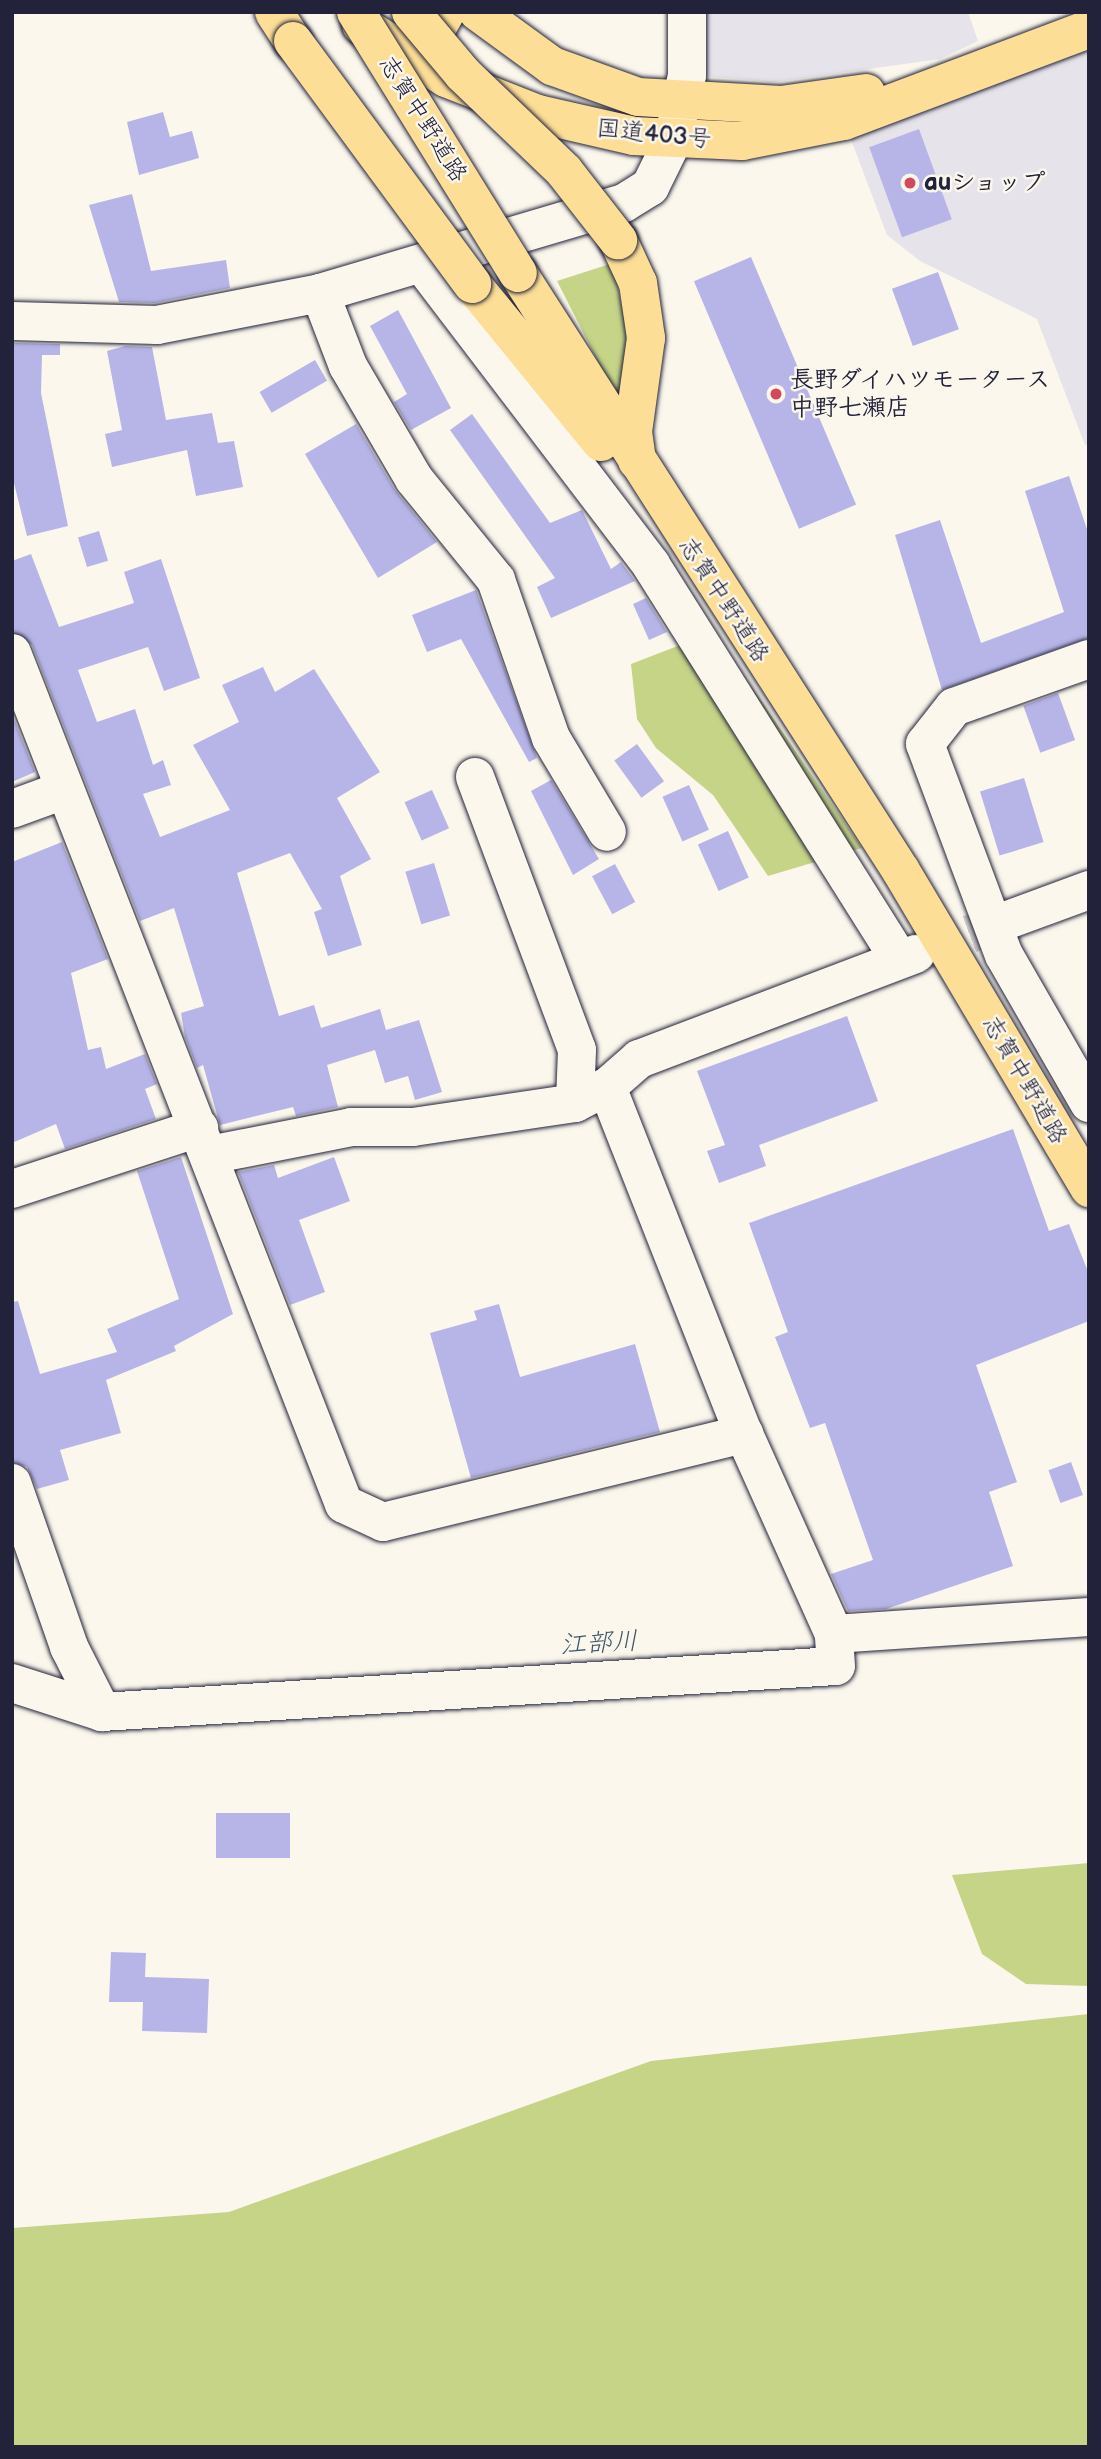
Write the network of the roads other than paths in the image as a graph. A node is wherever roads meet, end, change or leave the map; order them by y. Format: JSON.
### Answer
{"nodes":[{"id":1,"x":346,"y":12,"type":"edge"},
{"id":2,"x":356,"y":12,"type":"edge"},
{"id":3,"x":411,"y":12,"type":"edge"},
{"id":4,"x":446,"y":12,"type":"edge"},
{"id":5,"x":478,"y":12,"type":"edge"},
{"id":6,"x":687,"y":12,"type":"edge"},
{"id":7,"x":284,"y":27,"type":"edge"},
{"id":8,"x":1089,"y":29,"type":"edge"},
{"id":9,"x":418,"y":62,"type":"junction"},
{"id":10,"x":977,"y":67,"type":"junction"},
{"id":11,"x":683,"y":102,"type":"junction"},
{"id":12,"x":673,"y":140,"type":"junction"},
{"id":13,"x":422,"y":264,"type":"junction"},
{"id":14,"x":320,"y":293,"type":"junction"},
{"id":15,"x":12,"y":320,"type":"edge"},
{"id":16,"x":637,"y":461,"type":"junction"},
{"id":17,"x":692,"y":552,"type":"junction"},
{"id":18,"x":12,"y":653,"type":"edge"},
{"id":19,"x":1089,"y":659,"type":"edge"},
{"id":20,"x":475,"y":777,"type":"dead end"},
{"id":21,"x":64,"y":790,"type":"junction"},
{"id":22,"x":12,"y":809,"type":"edge"},
{"id":23,"x":607,"y":832,"type":"dead end"},
{"id":24,"x":1089,"y":890,"type":"edge"},
{"id":25,"x":994,"y":925,"type":"junction"},
{"id":26,"x":591,"y":1095,"type":"junction"},
{"id":27,"x":1089,"y":1103,"type":"edge"},
{"id":28,"x":204,"y":1141,"type":"junction"},
{"id":29,"x":1089,"y":1188,"type":"edge"},
{"id":30,"x":12,"y":1189,"type":"edge"},
{"id":31,"x":744,"y":1434,"type":"junction"},
{"id":32,"x":12,"y":1483,"type":"edge"},
{"id":33,"x":1089,"y":1617,"type":"edge"},
{"id":34,"x":834,"y":1634,"type":"junction"},
{"id":35,"x":12,"y":1683,"type":"edge"},
{"id":36,"x":102,"y":1712,"type":"junction"}],
"edges":[{"from":1,"to":9,"type":"main road","name":"国道403号"},
{"from":2,"to":16,"type":"main road","name":"志賀中野道路","bridge":true},
{"from":3,"to":16,"type":"main road","bridge":true},
{"from":4,"to":9,"type":"main road"},
{"from":5,"to":11,"type":"main road","name":"国道403号"},
{"from":6,"to":11,"type":"street"},
{"from":7,"to":17,"type":"main road","bridge":true},
{"from":8,"to":10,"type":"main road","name":"国道403号"},
{"from":9,"to":12,"type":"main road","name":"国道403号"},
{"from":10,"to":11,"type":"main road","name":"国道403号"},
{"from":10,"to":12,"type":"main road","name":"国道403号"},
{"from":11,"to":12,"type":"street"},
{"from":12,"to":13,"type":"street"},
{"from":13,"to":14,"type":"street"},
{"from":13,"to":26,"type":"street"},
{"from":14,"to":15,"type":"street"},
{"from":14,"to":23,"type":"street"},
{"from":16,"to":17,"type":"main road","name":"志賀中野道路"},
{"from":17,"to":29,"type":"main road","name":"志賀中野道路"},
{"from":18,"to":21,"type":"street"},
{"from":19,"to":25,"type":"street"},
{"from":20,"to":26,"type":"street"},
{"from":21,"to":22,"type":"street"},
{"from":21,"to":28,"type":"street"},
{"from":24,"to":25,"type":"street"},
{"from":25,"to":27,"type":"street"},
{"from":26,"to":28,"type":"street"},
{"from":26,"to":31,"type":"street"},
{"from":28,"to":30,"type":"street"},
{"from":28,"to":31,"type":"street"},
{"from":31,"to":34,"type":"street"},
{"from":32,"to":36,"type":"street"},
{"from":33,"to":34,"type":"street"},
{"from":34,"to":36,"type":"street"},
{"from":35,"to":36,"type":"street"}]}
